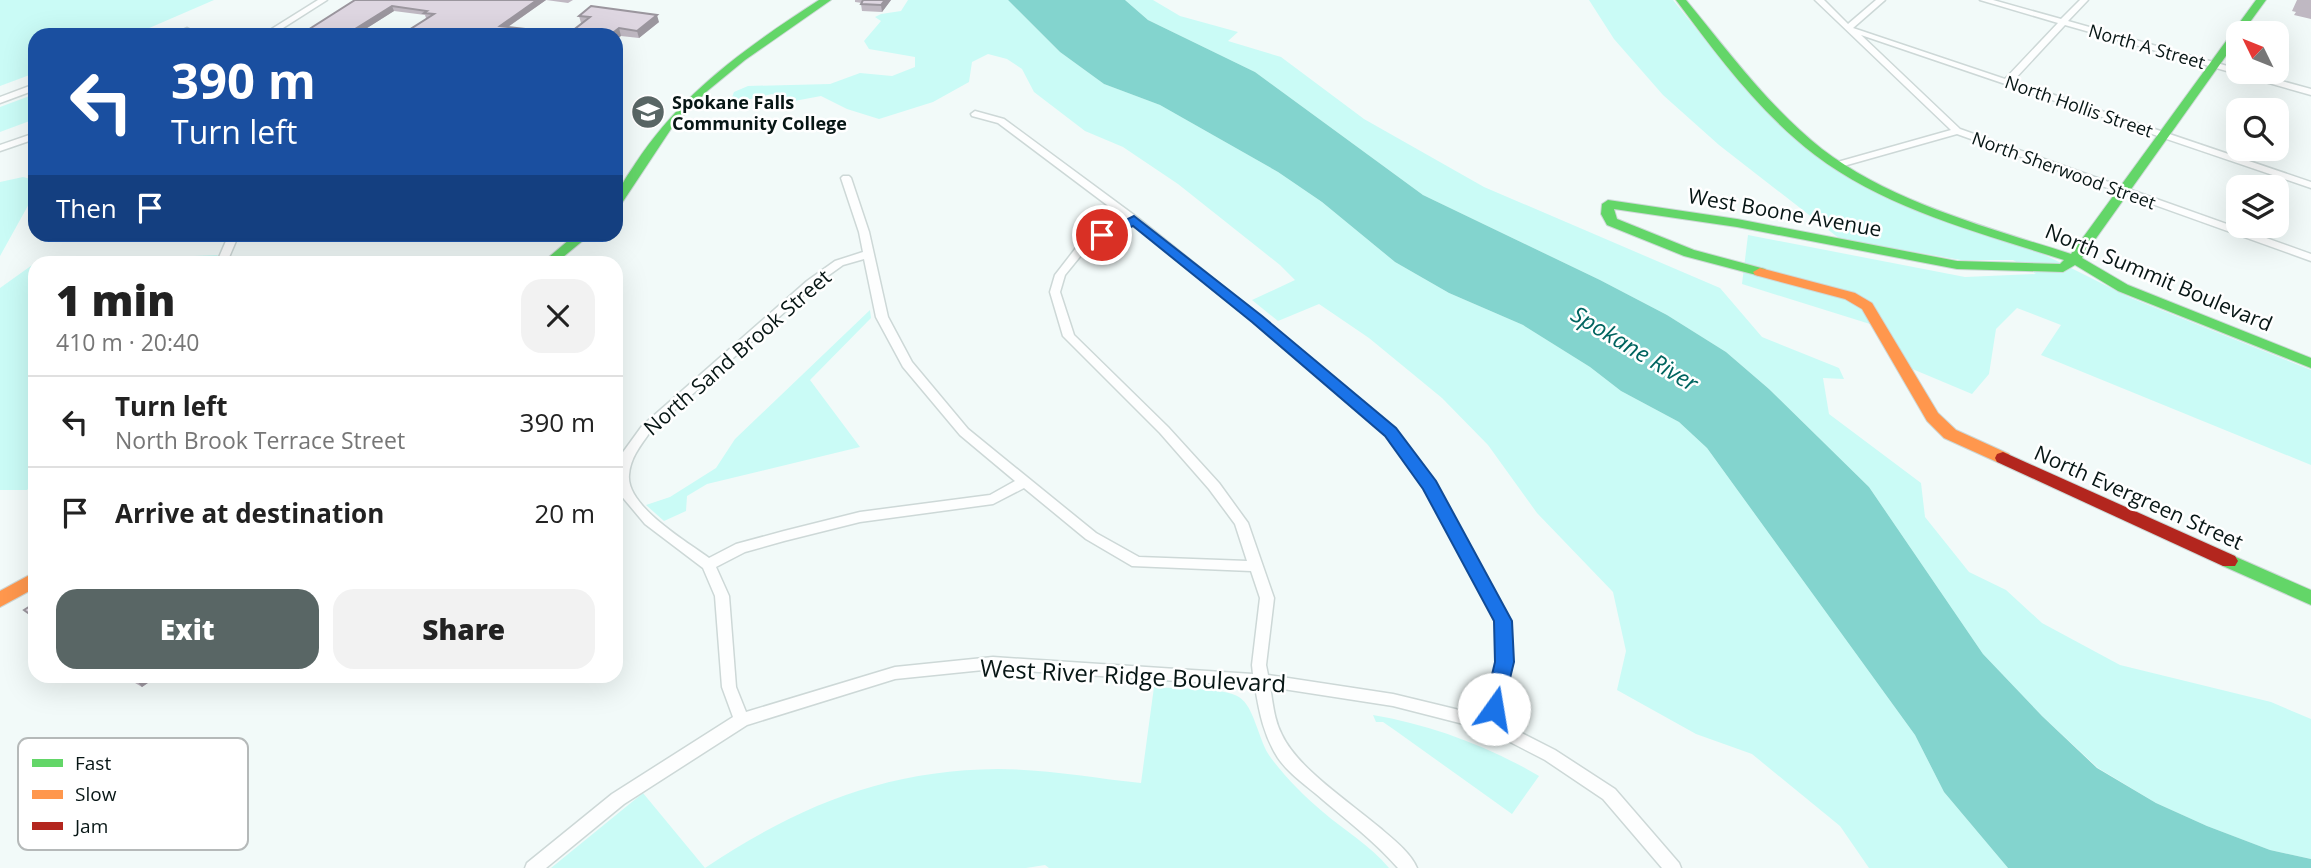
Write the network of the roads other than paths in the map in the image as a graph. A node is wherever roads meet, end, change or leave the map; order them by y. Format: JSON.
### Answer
{"nodes":[{"id":1,"x":323,"y":0,"type":"edge"},
{"id":2,"x":826,"y":0,"type":"edge"},
{"id":3,"x":1681,"y":0,"type":"edge"},
{"id":4,"x":1819,"y":0,"type":"edge"},
{"id":5,"x":1881,"y":0,"type":"edge"},
{"id":6,"x":1984,"y":0,"type":"edge"},
{"id":7,"x":2084,"y":0,"type":"edge"},
{"id":8,"x":2261,"y":0,"type":"edge"},
{"id":9,"x":2064,"y":22,"type":"junction"},
{"id":10,"x":277,"y":28,"type":"edge"},
{"id":11,"x":1848,"y":28,"type":"junction"},
{"id":12,"x":2216,"y":65,"type":"junction"},
{"id":13,"x":2007,"y":82,"type":"junction"},
{"id":14,"x":28,"y":90,"type":"edge"},
{"id":15,"x":2311,"y":92,"type":"edge"},
{"id":16,"x":0,"y":100,"type":"edge"},
{"id":17,"x":975,"y":114,"type":"dead end"},
{"id":18,"x":1956,"y":131,"type":"junction"},
{"id":19,"x":2164,"y":135,"type":"junction"},
{"id":20,"x":28,"y":138,"type":"edge"},
{"id":21,"x":0,"y":148,"type":"edge"},
{"id":22,"x":1837,"y":165,"type":"junction"},
{"id":23,"x":846,"y":178,"type":"dead end"},
{"id":24,"x":2311,"y":185,"type":"edge"},
{"id":25,"x":623,"y":192,"type":"edge"},
{"id":26,"x":2124,"y":192,"type":"junction"},
{"id":27,"x":1134,"y":220,"type":"junction"},
{"id":28,"x":575,"y":242,"type":"edge"},
{"id":29,"x":869,"y":254,"type":"junction"},
{"id":30,"x":557,"y":256,"type":"edge"},
{"id":31,"x":2311,"y":258,"type":"edge"},
{"id":32,"x":2074,"y":259,"type":"junction"},
{"id":33,"x":2311,"y":363,"type":"edge"},
{"id":34,"x":1950,"y":434,"type":"joint"},
{"id":35,"x":623,"y":472,"type":"edge"},
{"id":36,"x":623,"y":482,"type":"edge"},
{"id":37,"x":1024,"y":482,"type":"junction"},
{"id":38,"x":709,"y":565,"type":"junction"},
{"id":39,"x":1256,"y":566,"type":"junction"},
{"id":40,"x":28,"y":583,"type":"edge"},
{"id":41,"x":2311,"y":598,"type":"edge"},
{"id":42,"x":0,"y":600,"type":"edge"},
{"id":43,"x":1262,"y":681,"type":"junction"},
{"id":44,"x":742,"y":720,"type":"junction"},
{"id":45,"x":1490,"y":724,"type":"junction"},
{"id":46,"x":533,"y":868,"type":"edge"},
{"id":47,"x":1409,"y":868,"type":"edge"},
{"id":48,"x":1673,"y":868,"type":"edge"}],
"edges":[{"from":1,"to":10,"type":"street"},
{"from":2,"to":25,"type":"street"},
{"from":3,"to":22,"type":"street","name":"North Summit Boulevard"},
{"from":4,"to":11,"type":"street","name":"North Sherwood Street"},
{"from":5,"to":11,"type":"street"},
{"from":6,"to":9,"type":"street","name":"North A Street"},
{"from":7,"to":9,"type":"street"},
{"from":8,"to":12,"type":"street"},
{"from":9,"to":12,"type":"street","name":"North A Street"},
{"from":9,"to":13,"type":"street"},
{"from":11,"to":13,"type":"street","name":"North Hollis Street"},
{"from":11,"to":18,"type":"street","name":"North Sherwood Street"},
{"from":12,"to":15,"type":"street","name":"North A Street"},
{"from":12,"to":19,"type":"street"},
{"from":13,"to":19,"type":"street","name":"North Hollis Street"},
{"from":14,"to":16,"type":"street"},
{"from":17,"to":27,"type":"street"},
{"from":18,"to":22,"type":"street"},
{"from":18,"to":26,"type":"street","name":"North Sherwood Street"},
{"from":19,"to":24,"type":"street","name":"North Hollis Street"},
{"from":19,"to":26,"type":"street"},
{"from":20,"to":21,"type":"street"},
{"from":22,"to":32,"type":"street","name":"North Summit Boulevard"},
{"from":23,"to":29,"type":"street"},
{"from":26,"to":31,"type":"street","name":"North Sherwood Street"},
{"from":26,"to":32,"type":"street"},
{"from":27,"to":39,"type":"street"},
{"from":27,"to":45,"type":"street"},
{"from":28,"to":30,"type":"street"},
{"from":29,"to":35,"type":"street","name":"North Sand Brook Street"},
{"from":29,"to":37,"type":"street"},
{"from":32,"to":33,"type":"street","name":"North Summit Boulevard"},
{"from":32,"to":34,"type":"street","name":"West Boone Avenue"},
{"from":34,"to":41,"type":"street","name":"North Evergreen Street"},
{"from":36,"to":38,"type":"street","name":"North Sand Brook Street"},
{"from":37,"to":38,"type":"street"},
{"from":37,"to":39,"type":"street"},
{"from":38,"to":44,"type":"street"},
{"from":39,"to":43,"type":"street"},
{"from":40,"to":42,"type":"street"},
{"from":43,"to":44,"type":"street","name":"West River Ridge Boulevard"},
{"from":43,"to":45,"type":"street","name":"West River Ridge Boulevard"},
{"from":43,"to":47,"type":"street"},
{"from":44,"to":46,"type":"street","name":"West River Ridge Boulevard"},
{"from":45,"to":48,"type":"street","name":"West River Ridge Boulevard"}]}
